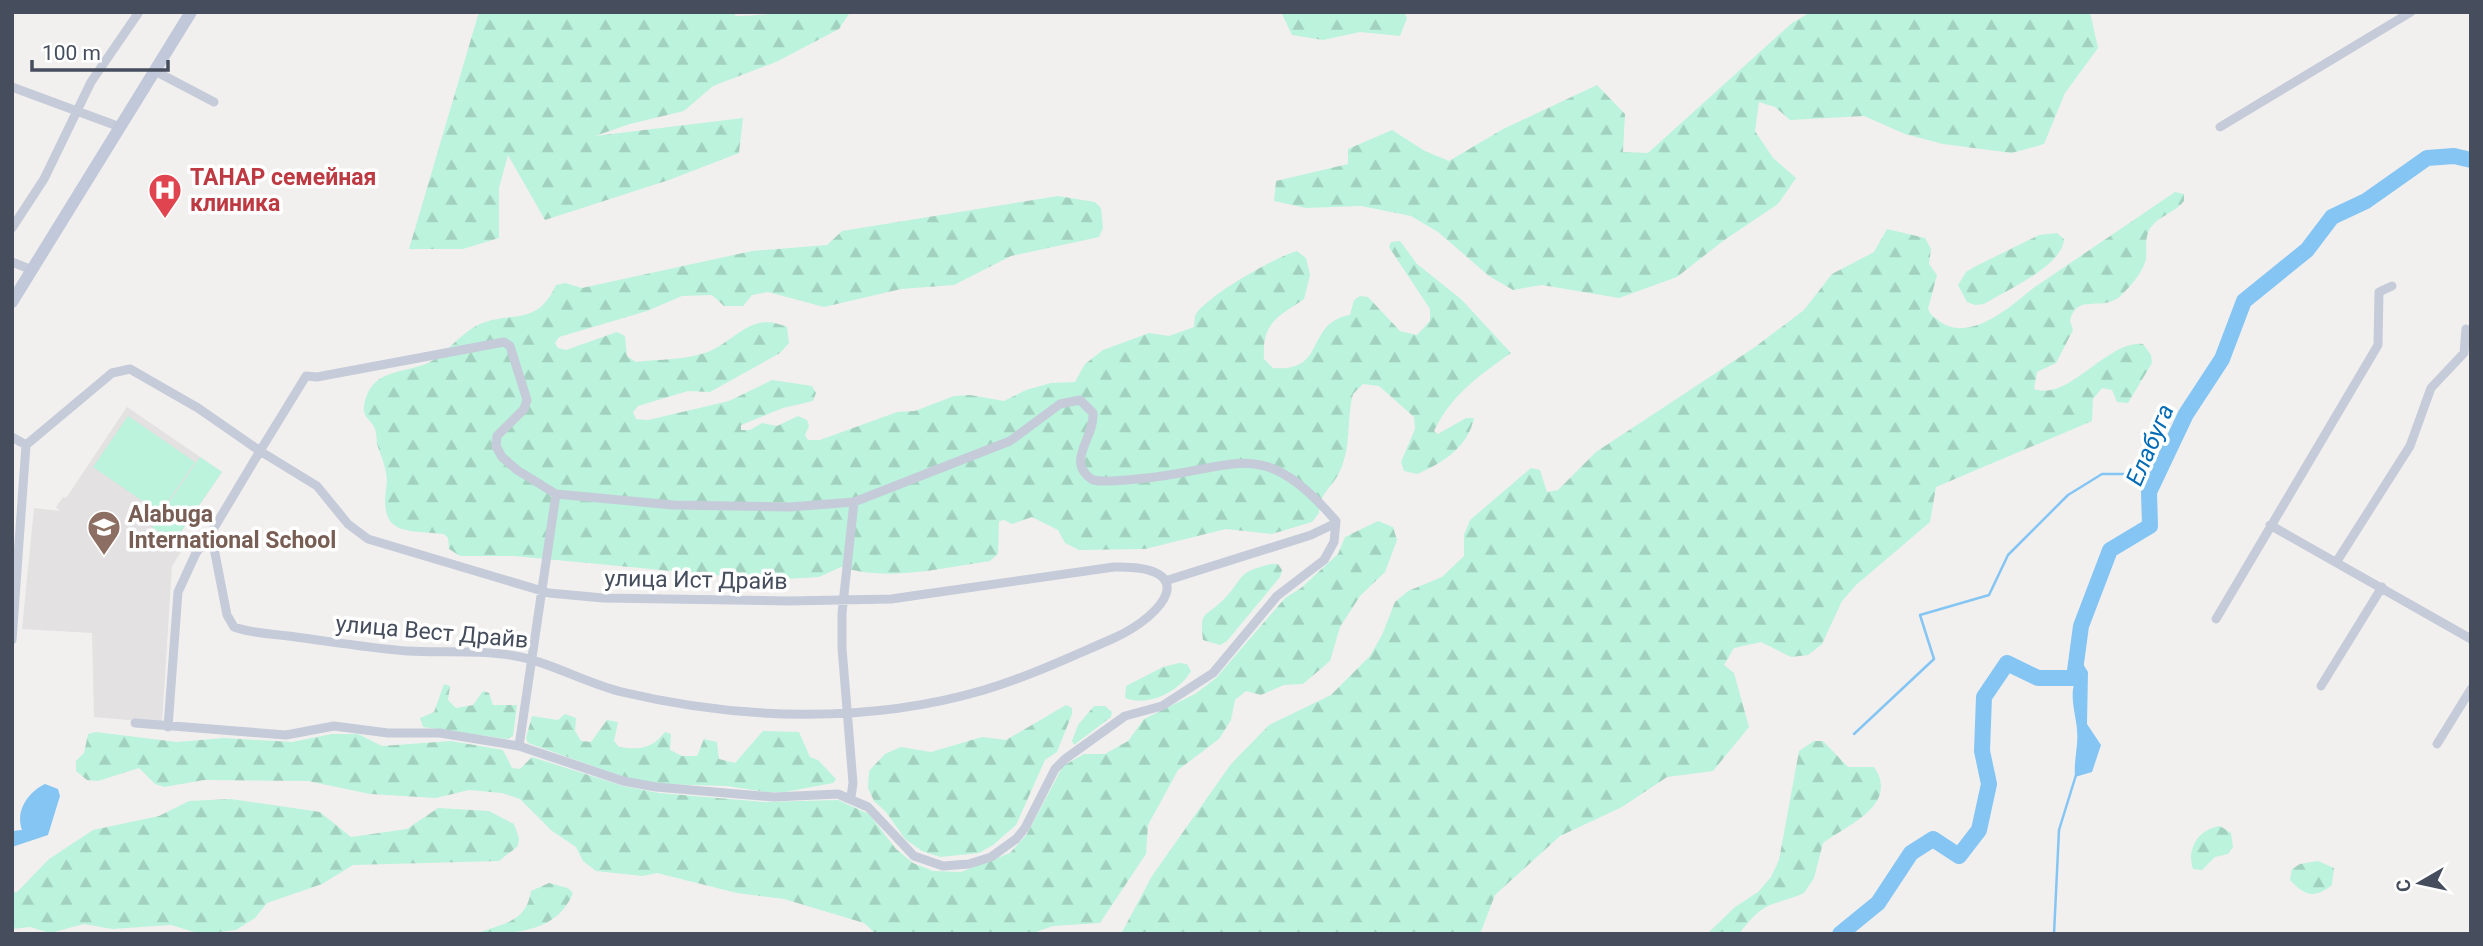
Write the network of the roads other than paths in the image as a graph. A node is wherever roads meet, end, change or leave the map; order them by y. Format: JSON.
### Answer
{"nodes":[{"id":1,"x":139,"y":12,"type":"edge"},
{"id":2,"x":191,"y":12,"type":"edge"},
{"id":3,"x":2411,"y":12,"type":"edge"},
{"id":4,"x":155,"y":71,"type":"junction"},
{"id":5,"x":12,"y":87,"type":"edge"},
{"id":6,"x":214,"y":102,"type":"dead end"},
{"id":7,"x":76,"y":111,"type":"junction"},
{"id":8,"x":120,"y":127,"type":"junction"},
{"id":9,"x":2220,"y":127,"type":"dead end"},
{"id":10,"x":12,"y":228,"type":"edge"},
{"id":11,"x":12,"y":262,"type":"edge"},
{"id":12,"x":32,"y":270,"type":"junction"},
{"id":13,"x":2392,"y":286,"type":"dead end"},
{"id":14,"x":12,"y":302,"type":"edge"},
{"id":15,"x":2466,"y":329,"type":"dead end"},
{"id":16,"x":12,"y":437,"type":"edge"},
{"id":17,"x":26,"y":445,"type":"junction"},
{"id":18,"x":260,"y":451,"type":"junction"},
{"id":19,"x":556,"y":494,"type":"junction"},
{"id":20,"x":854,"y":502,"type":"junction"},
{"id":21,"x":1336,"y":523,"type":"junction"},
{"id":22,"x":2270,"y":525,"type":"junction"},
{"id":23,"x":211,"y":533,"type":"junction"},
{"id":24,"x":2337,"y":561,"type":"junction"},
{"id":25,"x":1164,"y":580,"type":"junction"},
{"id":26,"x":2382,"y":587,"type":"junction"},
{"id":27,"x":541,"y":590,"type":"junction"},
{"id":28,"x":843,"y":600,"type":"junction"},
{"id":29,"x":2216,"y":619,"type":"dead end"},
{"id":30,"x":2471,"y":639,"type":"edge"},
{"id":31,"x":12,"y":640,"type":"edge"},
{"id":32,"x":533,"y":659,"type":"junction"},
{"id":33,"x":2321,"y":686,"type":"dead end"},
{"id":34,"x":2471,"y":689,"type":"edge"},
{"id":35,"x":846,"y":713,"type":"junction"},
{"id":36,"x":135,"y":723,"type":"dead end"},
{"id":37,"x":168,"y":727,"type":"junction"},
{"id":38,"x":2437,"y":744,"type":"dead end"},
{"id":39,"x":519,"y":746,"type":"junction"},
{"id":40,"x":851,"y":797,"type":"junction"}],
"edges":[{"from":1,"to":7,"type":"street"},
{"from":2,"to":4,"type":"main road"},
{"from":3,"to":9,"type":"street"},
{"from":4,"to":6,"type":"street"},
{"from":4,"to":8,"type":"main road"},
{"from":5,"to":7,"type":"street"},
{"from":7,"to":8,"type":"street"},
{"from":7,"to":10,"type":"street"},
{"from":8,"to":12,"type":"main road"},
{"from":11,"to":12,"type":"street"},
{"from":12,"to":14,"type":"main road"},
{"from":13,"to":22,"type":"street"},
{"from":15,"to":24,"type":"street"},
{"from":16,"to":17,"type":"street"},
{"from":17,"to":18,"type":"street"},
{"from":17,"to":31,"type":"street"},
{"from":18,"to":19,"type":"street"},
{"from":18,"to":23,"type":"street"},
{"from":18,"to":27,"type":"street","name":"улица Ист Драйв"},
{"from":19,"to":20,"type":"street"},
{"from":19,"to":27,"type":"street"},
{"from":20,"to":21,"type":"street"},
{"from":20,"to":28,"type":"street"},
{"from":21,"to":25,"type":"street"},
{"from":21,"to":40,"type":"street"},
{"from":22,"to":24,"type":"street"},
{"from":22,"to":29,"type":"street"},
{"from":23,"to":32,"type":"street","name":"улица Вест Драйв"},
{"from":23,"to":37,"type":"street"},
{"from":24,"to":26,"type":"street"},
{"from":25,"to":28,"type":"street","name":"улица Ист Драйв"},
{"from":25,"to":35,"type":"street","name":"улица Вест Драйв"},
{"from":26,"to":30,"type":"street"},
{"from":26,"to":33,"type":"street"},
{"from":27,"to":28,"type":"street","name":"улица Ист Драйв"},
{"from":27,"to":32,"type":"street"},
{"from":28,"to":35,"type":"street"},
{"from":32,"to":35,"type":"street","name":"улица Вест Драйв"},
{"from":32,"to":39,"type":"street"},
{"from":34,"to":38,"type":"street"},
{"from":35,"to":40,"type":"street"},
{"from":36,"to":37,"type":"street"},
{"from":37,"to":39,"type":"street"},
{"from":39,"to":40,"type":"street"}]}
